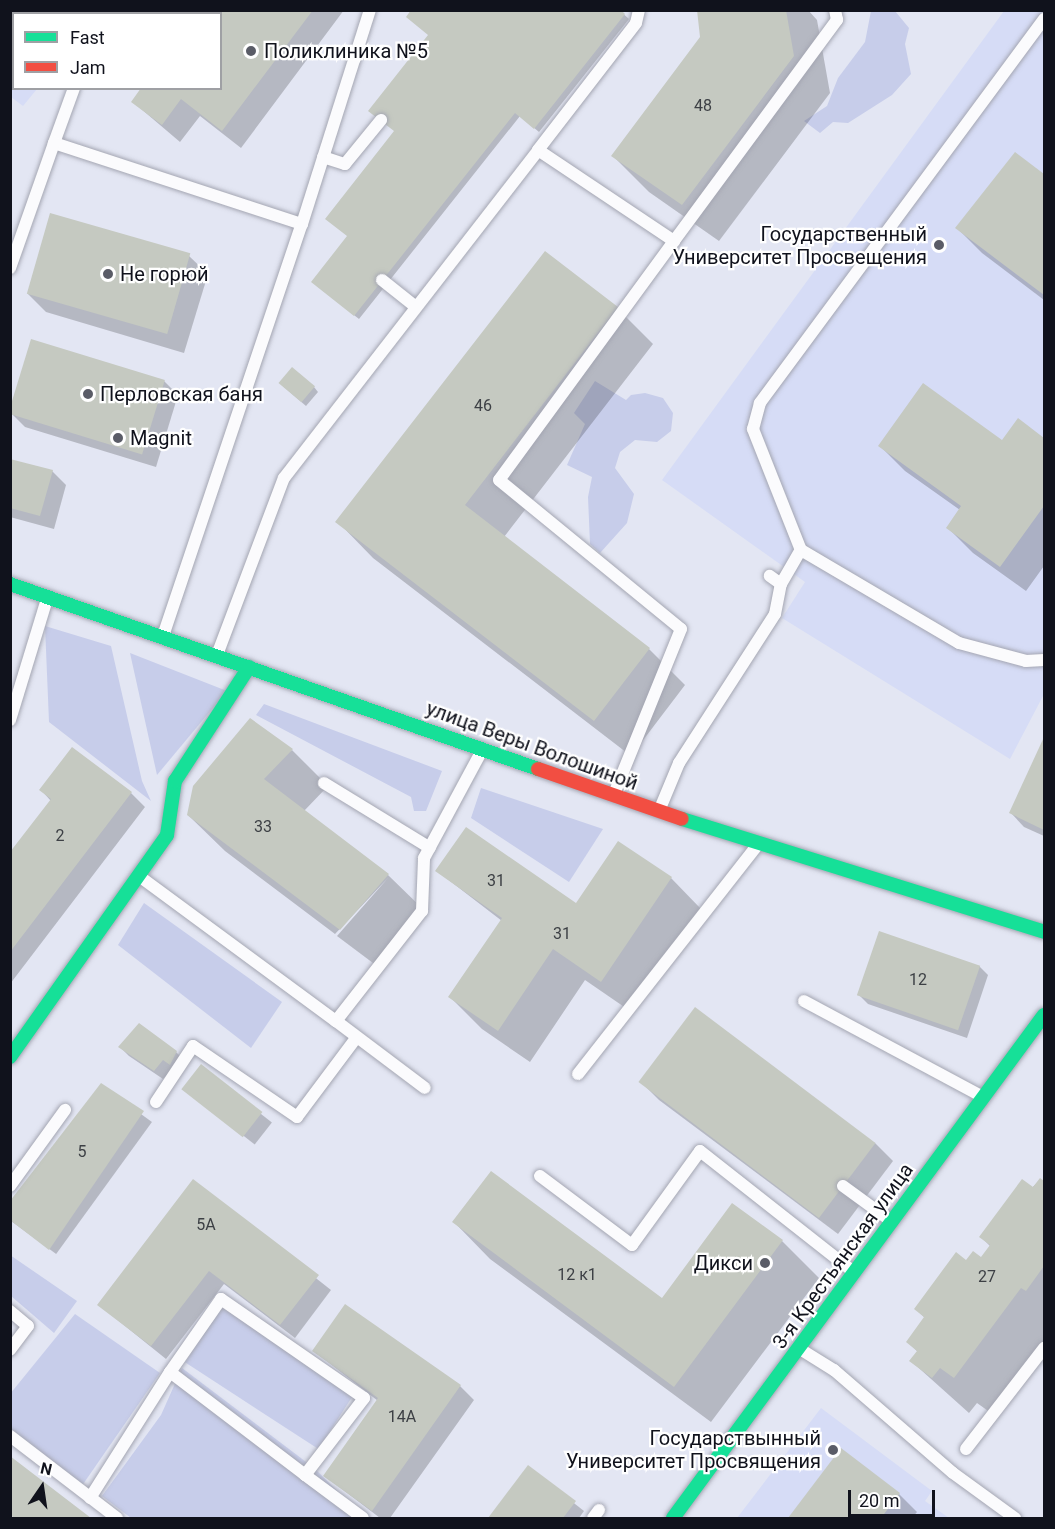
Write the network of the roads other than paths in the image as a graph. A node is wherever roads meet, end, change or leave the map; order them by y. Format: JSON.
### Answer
{"nodes":[{"id":1,"x":370,"y":10,"type":"edge"},
{"id":2,"x":639,"y":10,"type":"edge"},
{"id":3,"x":835,"y":10,"type":"edge"},
{"id":4,"x":1044,"y":19,"type":"edge"},
{"id":5,"x":73,"y":90,"type":"edge"},
{"id":6,"x":381,"y":120,"type":"dead end"},
{"id":7,"x":54,"y":143,"type":"junction"},
{"id":8,"x":538,"y":150,"type":"junction"},
{"id":9,"x":323,"y":157,"type":"junction"},
{"id":10,"x":302,"y":224,"type":"junction"},
{"id":11,"x":674,"y":241,"type":"junction"},
{"id":12,"x":10,"y":268,"type":"edge"},
{"id":13,"x":382,"y":280,"type":"dead end"},
{"id":14,"x":416,"y":307,"type":"junction"},
{"id":15,"x":801,"y":550,"type":"junction"},
{"id":16,"x":770,"y":576,"type":"dead end"},
{"id":17,"x":10,"y":584,"type":"edge"},
{"id":18,"x":782,"y":584,"type":"junction"},
{"id":19,"x":47,"y":599,"type":"junction"},
{"id":20,"x":162,"y":638,"type":"junction"},
{"id":21,"x":217,"y":656,"type":"junction"},
{"id":22,"x":1044,"y":660,"type":"edge"},
{"id":23,"x":249,"y":667,"type":"junction"},
{"id":24,"x":10,"y":720,"type":"edge"},
{"id":25,"x":483,"y":748,"type":"junction"},
{"id":26,"x":324,"y":783,"type":"dead end"},
{"id":27,"x":613,"y":796,"type":"junction"},
{"id":28,"x":659,"y":812,"type":"junction"},
{"id":29,"x":758,"y":845,"type":"junction"},
{"id":30,"x":430,"y":848,"type":"junction"},
{"id":31,"x":139,"y":876,"type":"junction"},
{"id":32,"x":1044,"y":932,"type":"edge"},
{"id":33,"x":804,"y":1001,"type":"dead end"},
{"id":34,"x":1044,"y":1016,"type":"edge"},
{"id":35,"x":336,"y":1021,"type":"junction"},
{"id":36,"x":356,"y":1038,"type":"junction"},
{"id":37,"x":10,"y":1057,"type":"edge"},
{"id":38,"x":578,"y":1074,"type":"dead end"},
{"id":39,"x":425,"y":1088,"type":"dead end"},
{"id":40,"x":984,"y":1097,"type":"junction"},
{"id":41,"x":156,"y":1102,"type":"dead end"},
{"id":42,"x":65,"y":1110,"type":"dead end"},
{"id":43,"x":540,"y":1176,"type":"dead end"},
{"id":44,"x":10,"y":1186,"type":"edge"},
{"id":45,"x":843,"y":1186,"type":"dead end"},
{"id":46,"x":892,"y":1222,"type":"junction"},
{"id":47,"x":855,"y":1273,"type":"junction"},
{"id":48,"x":10,"y":1311,"type":"edge"},
{"id":49,"x":799,"y":1348,"type":"junction"},
{"id":50,"x":1044,"y":1348,"type":"edge"},
{"id":51,"x":10,"y":1350,"type":"edge"},
{"id":52,"x":170,"y":1372,"type":"junction"},
{"id":53,"x":10,"y":1436,"type":"edge"},
{"id":54,"x":966,"y":1449,"type":"dead end"},
{"id":55,"x":305,"y":1475,"type":"junction"},
{"id":56,"x":90,"y":1498,"type":"junction"},
{"id":57,"x":117,"y":1518,"type":"edge"},
{"id":58,"x":363,"y":1518,"type":"edge"},
{"id":59,"x":673,"y":1518,"type":"edge"},
{"id":60,"x":1015,"y":1518,"type":"edge"}],
"edges":[{"from":1,"to":9,"type":"lane"},
{"from":2,"to":8,"type":"lane"},
{"from":3,"to":11,"type":"lane"},
{"from":4,"to":15,"type":"lane"},
{"from":5,"to":7,"type":"lane"},
{"from":6,"to":9,"type":"lane"},
{"from":7,"to":10,"type":"lane"},
{"from":7,"to":12,"type":"lane"},
{"from":8,"to":11,"type":"lane"},
{"from":8,"to":14,"type":"lane"},
{"from":9,"to":10,"type":"lane"},
{"from":10,"to":20,"type":"lane"},
{"from":11,"to":27,"type":"lane"},
{"from":13,"to":14,"type":"lane"},
{"from":14,"to":21,"type":"lane"},
{"from":15,"to":18,"type":"lane"},
{"from":15,"to":22,"type":"lane"},
{"from":16,"to":18,"type":"lane"},
{"from":17,"to":19,"type":"street","name":"улица Веры Волошиной"},
{"from":18,"to":28,"type":"lane"},
{"from":19,"to":20,"type":"street","name":"улица Веры Волошиной"},
{"from":19,"to":24,"type":"lane"},
{"from":20,"to":21,"type":"street","name":"улица Веры Волошиной"},
{"from":21,"to":23,"type":"street","name":"улица Веры Волошиной"},
{"from":23,"to":25,"type":"street","name":"улица Веры Волошиной"},
{"from":23,"to":31,"type":"street"},
{"from":25,"to":27,"type":"street","name":"улица Веры Волошиной"},
{"from":25,"to":30,"type":"lane"},
{"from":26,"to":30,"type":"lane"},
{"from":27,"to":28,"type":"street","name":"улица Веры Волошиной"},
{"from":28,"to":29,"type":"street","name":"улица Веры Волошиной"},
{"from":29,"to":32,"type":"street","name":"улица Веры Волошиной"},
{"from":29,"to":38,"type":"lane"},
{"from":30,"to":35,"type":"lane"},
{"from":31,"to":35,"type":"lane"},
{"from":31,"to":37,"type":"street"},
{"from":33,"to":40,"type":"lane"},
{"from":34,"to":40,"type":"street","name":"3-я Крестьянская улица"},
{"from":35,"to":36,"type":"lane"},
{"from":36,"to":39,"type":"lane"},
{"from":36,"to":41,"type":"lane"},
{"from":40,"to":46,"type":"street","name":"3-я Крестьянская улица"},
{"from":42,"to":44,"type":"lane"},
{"from":43,"to":47,"type":"lane"},
{"from":45,"to":46,"type":"lane"},
{"from":46,"to":47,"type":"street","name":"3-я Крестьянская улица"},
{"from":47,"to":49,"type":"street","name":"3-я Крестьянская улица"},
{"from":48,"to":51,"type":"lane"},
{"from":49,"to":59,"type":"street","name":"3-я Крестьянская улица"},
{"from":49,"to":60,"type":"lane"},
{"from":50,"to":54,"type":"lane"},
{"from":52,"to":55,"type":"lane"},
{"from":52,"to":55,"type":"lane"},
{"from":52,"to":56,"type":"lane"},
{"from":53,"to":56,"type":"lane"},
{"from":55,"to":58,"type":"lane"},
{"from":56,"to":57,"type":"lane"}]}
